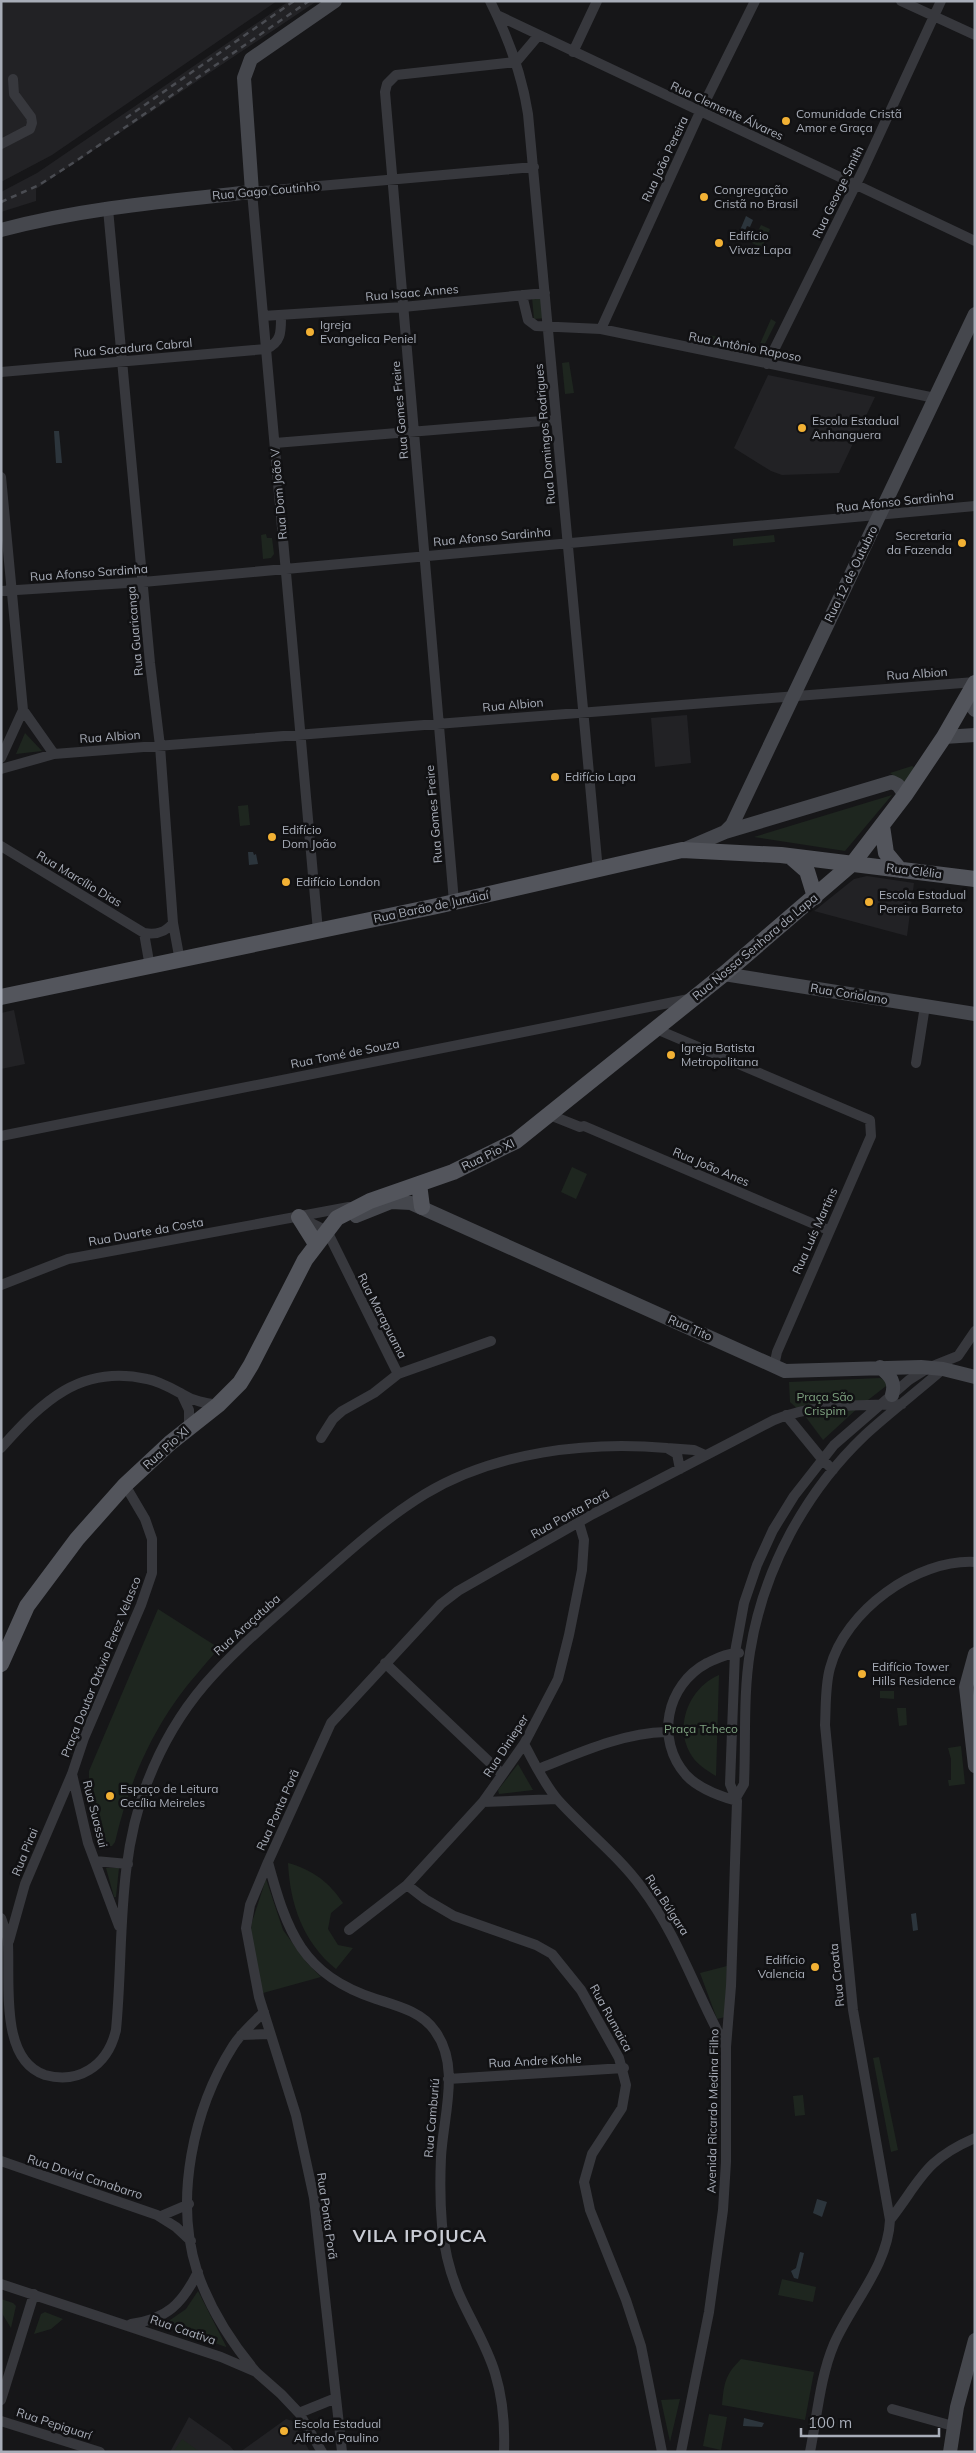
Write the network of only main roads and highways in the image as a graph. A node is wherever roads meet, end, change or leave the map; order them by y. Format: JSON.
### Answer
{"nodes":[{"id":1,"x":975,"y":682,"type":"edge"},
{"id":2,"x":970,"y":704,"type":"edge"},
{"id":3,"x":882,"y":826,"type":"junction"},
{"id":4,"x":791,"y":857,"type":"junction"},
{"id":5,"x":853,"y":863,"type":"junction"},
{"id":6,"x":900,"y":870,"type":"junction"},
{"id":7,"x":975,"y":879,"type":"edge"},
{"id":8,"x":815,"y":897,"type":"junction"},
{"id":9,"x":1,"y":997,"type":"edge"},
{"id":10,"x":656,"y":1029,"type":"joint"},
{"id":11,"x":419,"y":1184,"type":"junction"},
{"id":12,"x":422,"y":1207,"type":"road end"},
{"id":13,"x":299,"y":1217,"type":"road end"},
{"id":14,"x":316,"y":1244,"type":"junction"},
{"id":15,"x":1,"y":1664,"type":"edge"}],
"edges":[{"from":1,"to":2,"type":"main road"},
{"from":2,"to":3,"type":"main road","name":"Rua Nossa Senhora da Lapa"},
{"from":3,"to":5,"type":"main road","name":"Rua Nossa Senhora da Lapa"},
{"from":3,"to":6,"type":"main road"},
{"from":4,"to":5,"type":"main road","name":"Rua Clélia"},
{"from":4,"to":8,"type":"main road"},
{"from":4,"to":9,"type":"main road","name":"Rua Barão de Jundiaí"},
{"from":5,"to":6,"type":"main road","name":"Rua Clélia"},
{"from":5,"to":8,"type":"main road","name":"Rua Nossa Senhora da Lapa"},
{"from":6,"to":7,"type":"main road","name":"Rua Clélia"},
{"from":8,"to":10,"type":"main road","name":"Rua Nossa Senhora da Lapa"},
{"from":10,"to":11,"type":"main road","name":"Rua Pio XI"},
{"from":11,"to":12,"type":"main road"},
{"from":11,"to":14,"type":"main road","name":"Rua Pio XI"},
{"from":13,"to":14,"type":"main road"},
{"from":14,"to":15,"type":"main road","name":"Rua Pio XI"}]}
